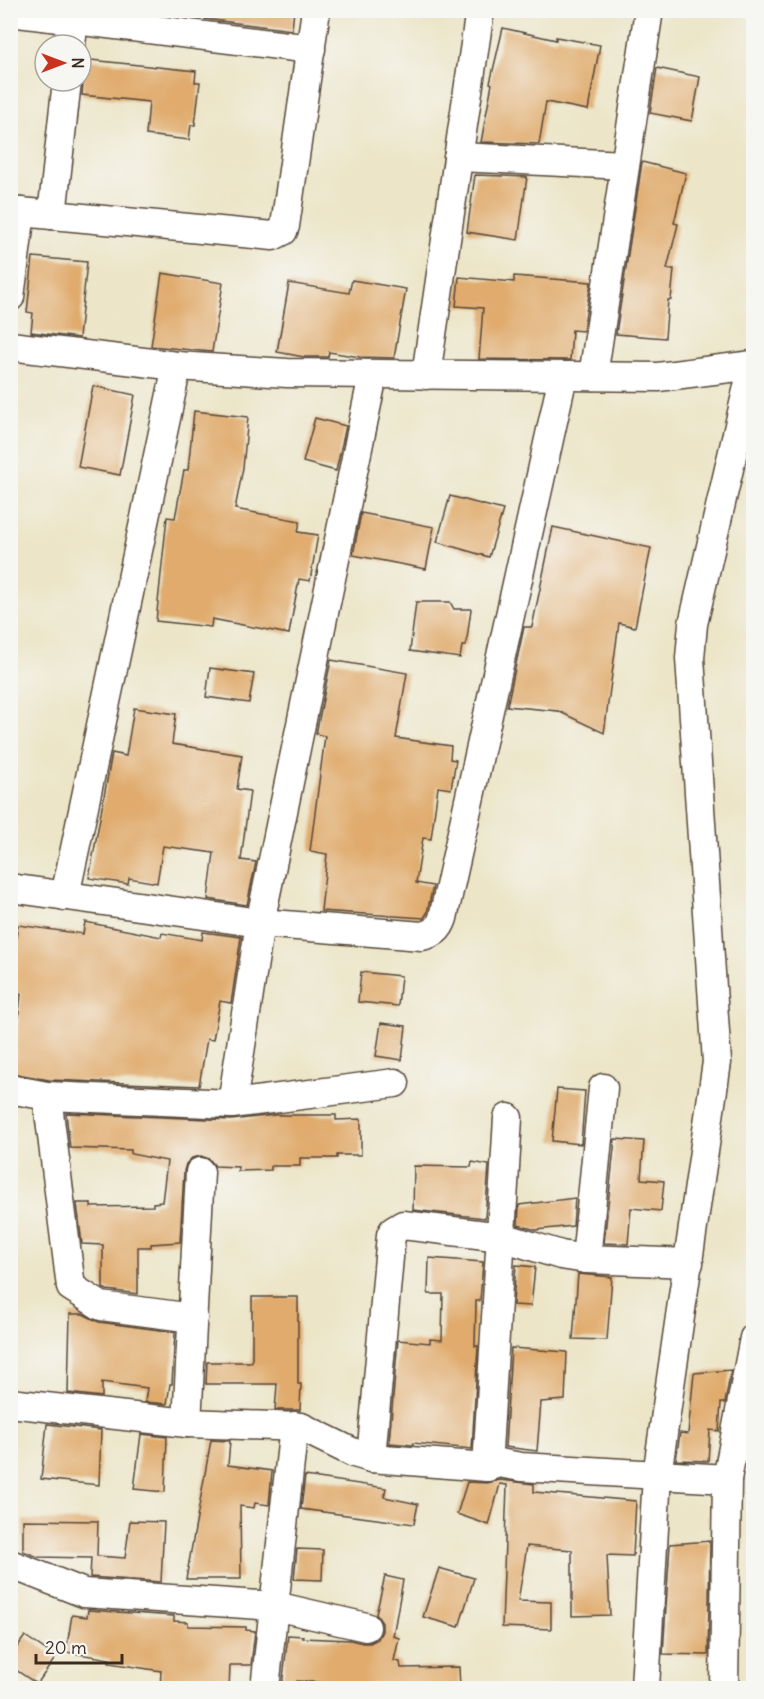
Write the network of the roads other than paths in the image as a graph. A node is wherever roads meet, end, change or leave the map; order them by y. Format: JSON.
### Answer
{"nodes":[{"id":1,"x":316,"y":10,"type":"edge"},
{"id":2,"x":480,"y":10,"type":"edge"},
{"id":3,"x":649,"y":10,"type":"edge"},
{"id":4,"x":10,"y":12,"type":"edge"},
{"id":5,"x":73,"y":32,"type":"edge"},
{"id":6,"x":310,"y":49,"type":"junction"},
{"id":7,"x":66,"y":93,"type":"edge"},
{"id":8,"x":458,"y":158,"type":"junction"},
{"id":9,"x":625,"y":165,"type":"junction"},
{"id":10,"x":16,"y":211,"type":"edge"},
{"id":11,"x":52,"y":215,"type":"junction"},
{"id":12,"x":10,"y":297,"type":"edge"},
{"id":13,"x":10,"y":346,"type":"edge"},
{"id":14,"x":177,"y":366,"type":"junction"},
{"id":15,"x":374,"y":375,"type":"junction"},
{"id":16,"x":426,"y":375,"type":"junction"},
{"id":17,"x":563,"y":376,"type":"junction"},
{"id":18,"x":593,"y":376,"type":"junction"},
{"id":19,"x":10,"y":888,"type":"edge"},
{"id":20,"x":65,"y":896,"type":"junction"},
{"id":21,"x":260,"y":923,"type":"junction"},
{"id":22,"x":395,"y":1083,"type":"dead end"},
{"id":23,"x":603,"y":1088,"type":"dead end"},
{"id":24,"x":10,"y":1089,"type":"edge"},
{"id":25,"x":47,"y":1096,"type":"junction"},
{"id":26,"x":232,"y":1104,"type":"junction"},
{"id":27,"x":508,"y":1118,"type":"dead end"},
{"id":28,"x":200,"y":1172,"type":"dead end"},
{"id":29,"x":502,"y":1237,"type":"junction"},
{"id":30,"x":586,"y":1258,"type":"junction"},
{"id":31,"x":689,"y":1263,"type":"junction"},
{"id":32,"x":193,"y":1318,"type":"junction"},
{"id":33,"x":753,"y":1338,"type":"edge"},
{"id":34,"x":10,"y":1403,"type":"edge"},
{"id":35,"x":187,"y":1423,"type":"junction"},
{"id":36,"x":294,"y":1426,"type":"junction"},
{"id":37,"x":371,"y":1458,"type":"junction"},
{"id":38,"x":487,"y":1467,"type":"junction"},
{"id":39,"x":657,"y":1475,"type":"junction"},
{"id":40,"x":727,"y":1479,"type":"junction"},
{"id":41,"x":10,"y":1564,"type":"edge"},
{"id":42,"x":275,"y":1606,"type":"junction"},
{"id":43,"x":366,"y":1627,"type":"dead end"},
{"id":44,"x":266,"y":1689,"type":"edge"},
{"id":45,"x":645,"y":1689,"type":"edge"},
{"id":46,"x":724,"y":1689,"type":"edge"}],
"edges":[{"from":1,"to":6,"type":"street"},
{"from":2,"to":8,"type":"street"},
{"from":3,"to":9,"type":"street"},
{"from":4,"to":5,"type":"street"},
{"from":5,"to":6,"type":"street"},
{"from":6,"to":11,"type":"street"},
{"from":7,"to":11,"type":"street"},
{"from":8,"to":9,"type":"street"},
{"from":8,"to":16,"type":"street"},
{"from":9,"to":18,"type":"street"},
{"from":10,"to":11,"type":"street"},
{"from":10,"to":12,"type":"street"},
{"from":13,"to":14,"type":"street"},
{"from":14,"to":15,"type":"street"},
{"from":14,"to":20,"type":"street"},
{"from":15,"to":16,"type":"street"},
{"from":15,"to":21,"type":"street"},
{"from":16,"to":17,"type":"street"},
{"from":17,"to":18,"type":"street"},
{"from":17,"to":21,"type":"street"},
{"from":18,"to":31,"type":"street"},
{"from":19,"to":20,"type":"street"},
{"from":20,"to":21,"type":"street"},
{"from":21,"to":26,"type":"street"},
{"from":22,"to":26,"type":"street"},
{"from":23,"to":30,"type":"street"},
{"from":24,"to":25,"type":"street"},
{"from":25,"to":26,"type":"street"},
{"from":25,"to":32,"type":"street"},
{"from":27,"to":29,"type":"street"},
{"from":28,"to":32,"type":"street"},
{"from":29,"to":30,"type":"street"},
{"from":29,"to":37,"type":"street"},
{"from":29,"to":38,"type":"street"},
{"from":30,"to":31,"type":"street"},
{"from":31,"to":39,"type":"street"},
{"from":32,"to":35,"type":"street"},
{"from":33,"to":40,"type":"street"},
{"from":34,"to":35,"type":"street"},
{"from":35,"to":36,"type":"street"},
{"from":36,"to":37,"type":"street"},
{"from":36,"to":42,"type":"street"},
{"from":37,"to":38,"type":"street"},
{"from":38,"to":39,"type":"street"},
{"from":39,"to":40,"type":"street"},
{"from":39,"to":45,"type":"street"},
{"from":40,"to":46,"type":"street"},
{"from":41,"to":42,"type":"street"},
{"from":42,"to":43,"type":"street"},
{"from":42,"to":44,"type":"street"}]}
